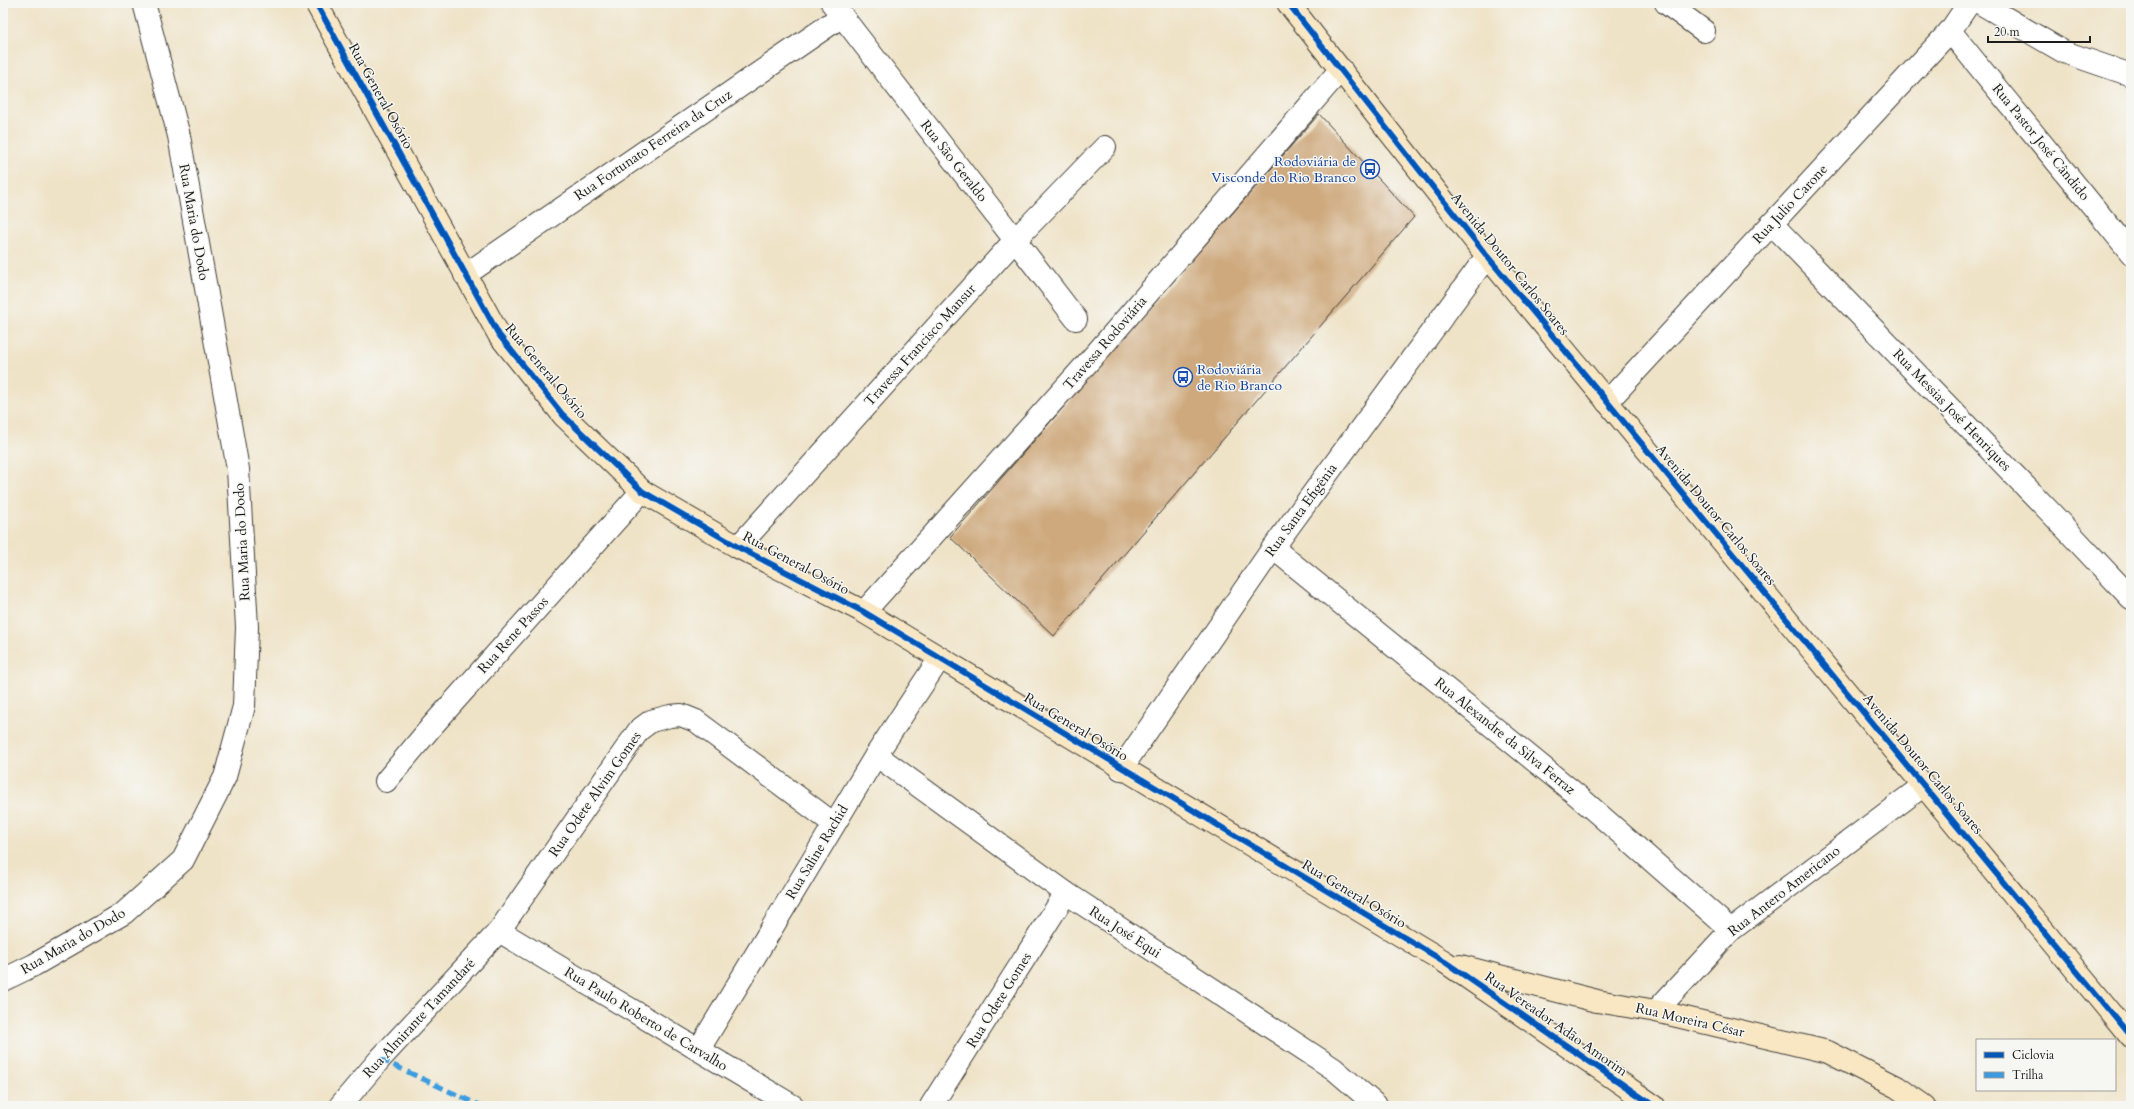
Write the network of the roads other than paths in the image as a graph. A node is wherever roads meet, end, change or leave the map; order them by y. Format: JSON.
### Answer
{"nodes":[{"id":1,"x":144,"y":3,"type":"edge"},
{"id":2,"x":316,"y":3,"type":"edge"},
{"id":3,"x":1288,"y":3,"type":"edge"},
{"id":4,"x":1666,"y":3,"type":"edge"},
{"id":5,"x":1970,"y":3,"type":"edge"},
{"id":6,"x":1980,"y":3,"type":"edge"},
{"id":7,"x":837,"y":9,"type":"edge"},
{"id":8,"x":1704,"y":31,"type":"dead end"},
{"id":9,"x":1950,"y":31,"type":"junction"},
{"id":10,"x":1341,"y":69,"type":"junction"},
{"id":11,"x":2131,"y":76,"type":"edge"},
{"id":12,"x":1105,"y":147,"type":"dead end"},
{"id":13,"x":1772,"y":224,"type":"junction"},
{"id":14,"x":1015,"y":240,"type":"junction"},
{"id":15,"x":2131,"y":253,"type":"edge"},
{"id":16,"x":1487,"y":256,"type":"junction"},
{"id":17,"x":465,"y":275,"type":"junction"},
{"id":18,"x":1076,"y":319,"type":"dead end"},
{"id":19,"x":1607,"y":402,"type":"junction"},
{"id":20,"x":642,"y":491,"type":"junction"},
{"id":21,"x":738,"y":547,"type":"junction"},
{"id":22,"x":1273,"y":548,"type":"junction"},
{"id":23,"x":2131,"y":598,"type":"edge"},
{"id":24,"x":864,"y":612,"type":"junction"},
{"id":25,"x":940,"y":658,"type":"junction"},
{"id":26,"x":876,"y":755,"type":"junction"},
{"id":27,"x":1121,"y":769,"type":"junction"},
{"id":28,"x":386,"y":781,"type":"dead end"},
{"id":29,"x":1924,"y":785,"type":"junction"},
{"id":30,"x":834,"y":824,"type":"junction"},
{"id":31,"x":1066,"y":893,"type":"junction"},
{"id":32,"x":1731,"y":930,"type":"junction"},
{"id":33,"x":499,"y":931,"type":"junction"},
{"id":34,"x":1445,"y":962,"type":"junction"},
{"id":35,"x":3,"y":980,"type":"edge"},
{"id":36,"x":1656,"y":1011,"type":"junction"},
{"id":37,"x":2131,"y":1037,"type":"edge"},
{"id":38,"x":699,"y":1050,"type":"junction"},
{"id":39,"x":340,"y":1106,"type":"edge"},
{"id":40,"x":793,"y":1106,"type":"edge"},
{"id":41,"x":932,"y":1106,"type":"edge"},
{"id":42,"x":1376,"y":1106,"type":"edge"},
{"id":43,"x":1654,"y":1106,"type":"edge"},
{"id":44,"x":1924,"y":1106,"type":"edge"}],
"edges":[{"from":1,"to":35,"type":"street","name":"Rua Maria do Dodo"},
{"from":2,"to":17,"type":"street","name":"Rua General Osório"},
{"from":3,"to":10,"type":"street","name":"Avenida Doutor Carlos Soares"},
{"from":4,"to":8,"type":"street"},
{"from":5,"to":9,"type":"street","name":"Rua Julio Carone"},
{"from":6,"to":11,"type":"street"},
{"from":7,"to":14,"type":"street","name":"Rua São Geraldo"},
{"from":7,"to":17,"type":"street","name":"Rua Fortunato Ferreira da Cruz"},
{"from":9,"to":13,"type":"street","name":"Rua Julio Carone"},
{"from":9,"to":15,"type":"street","name":"Rua Pastor José Cândido"},
{"from":10,"to":16,"type":"street","name":"Avenida Doutor Carlos Soares"},
{"from":10,"to":24,"type":"street","name":"Travessa Rodoviária"},
{"from":12,"to":14,"type":"street","name":"Travessa Francisco Mansur"},
{"from":13,"to":19,"type":"street","name":"Rua Julio Carone"},
{"from":13,"to":23,"type":"street","name":"Rua Messias José Henriques"},
{"from":14,"to":18,"type":"street","name":"Rua São Geraldo"},
{"from":14,"to":21,"type":"street","name":"Travessa Francisco Mansur"},
{"from":16,"to":19,"type":"street","name":"Avenida Doutor Carlos Soares"},
{"from":16,"to":22,"type":"street","name":"Rua Santa Efigênia"},
{"from":17,"to":20,"type":"street","name":"Rua General Osório"},
{"from":19,"to":29,"type":"street","name":"Avenida Doutor Carlos Soares"},
{"from":20,"to":21,"type":"street","name":"Rua General Osório"},
{"from":20,"to":28,"type":"street","name":"Rua Rene Passos"},
{"from":21,"to":24,"type":"street","name":"Rua General Osório"},
{"from":22,"to":27,"type":"street","name":"Rua Santa Efigênia"},
{"from":22,"to":32,"type":"street","name":"Rua Alexandre da Silva Ferraz"},
{"from":24,"to":25,"type":"street","name":"Rua General Osório"},
{"from":25,"to":26,"type":"street","name":"Rua Saline Rachid"},
{"from":25,"to":27,"type":"street","name":"Rua General Osório"},
{"from":26,"to":30,"type":"street","name":"Rua Saline Rachid"},
{"from":26,"to":31,"type":"street","name":"Rua José Equi"},
{"from":27,"to":34,"type":"street","name":"Rua General Osório"},
{"from":29,"to":32,"type":"street","name":"Rua Antero Americano"},
{"from":29,"to":37,"type":"street","name":"Avenida Doutor Carlos Soares"},
{"from":30,"to":33,"type":"street","name":"Rua Odete Alvim Gomes"},
{"from":30,"to":38,"type":"street","name":"Rua Saline Rachid"},
{"from":31,"to":41,"type":"street","name":"Rua Odete Gomes"},
{"from":31,"to":42,"type":"street","name":"Rua José Equi"},
{"from":32,"to":36,"type":"street","name":"Rua Antero Americano"},
{"from":33,"to":38,"type":"street","name":"Rua Paulo Roberto de Carvalho"},
{"from":33,"to":39,"type":"street","name":"Rua Almirante Tamandaré"},
{"from":34,"to":36,"type":"street","name":"Rua Moreira César"},
{"from":34,"to":43,"type":"street","name":"Rua Vereador Adão Amorim"},
{"from":36,"to":44,"type":"street","name":"Rua Moreira César"},
{"from":38,"to":40,"type":"street","name":"Rua Paulo Roberto de Carvalho"}]}
